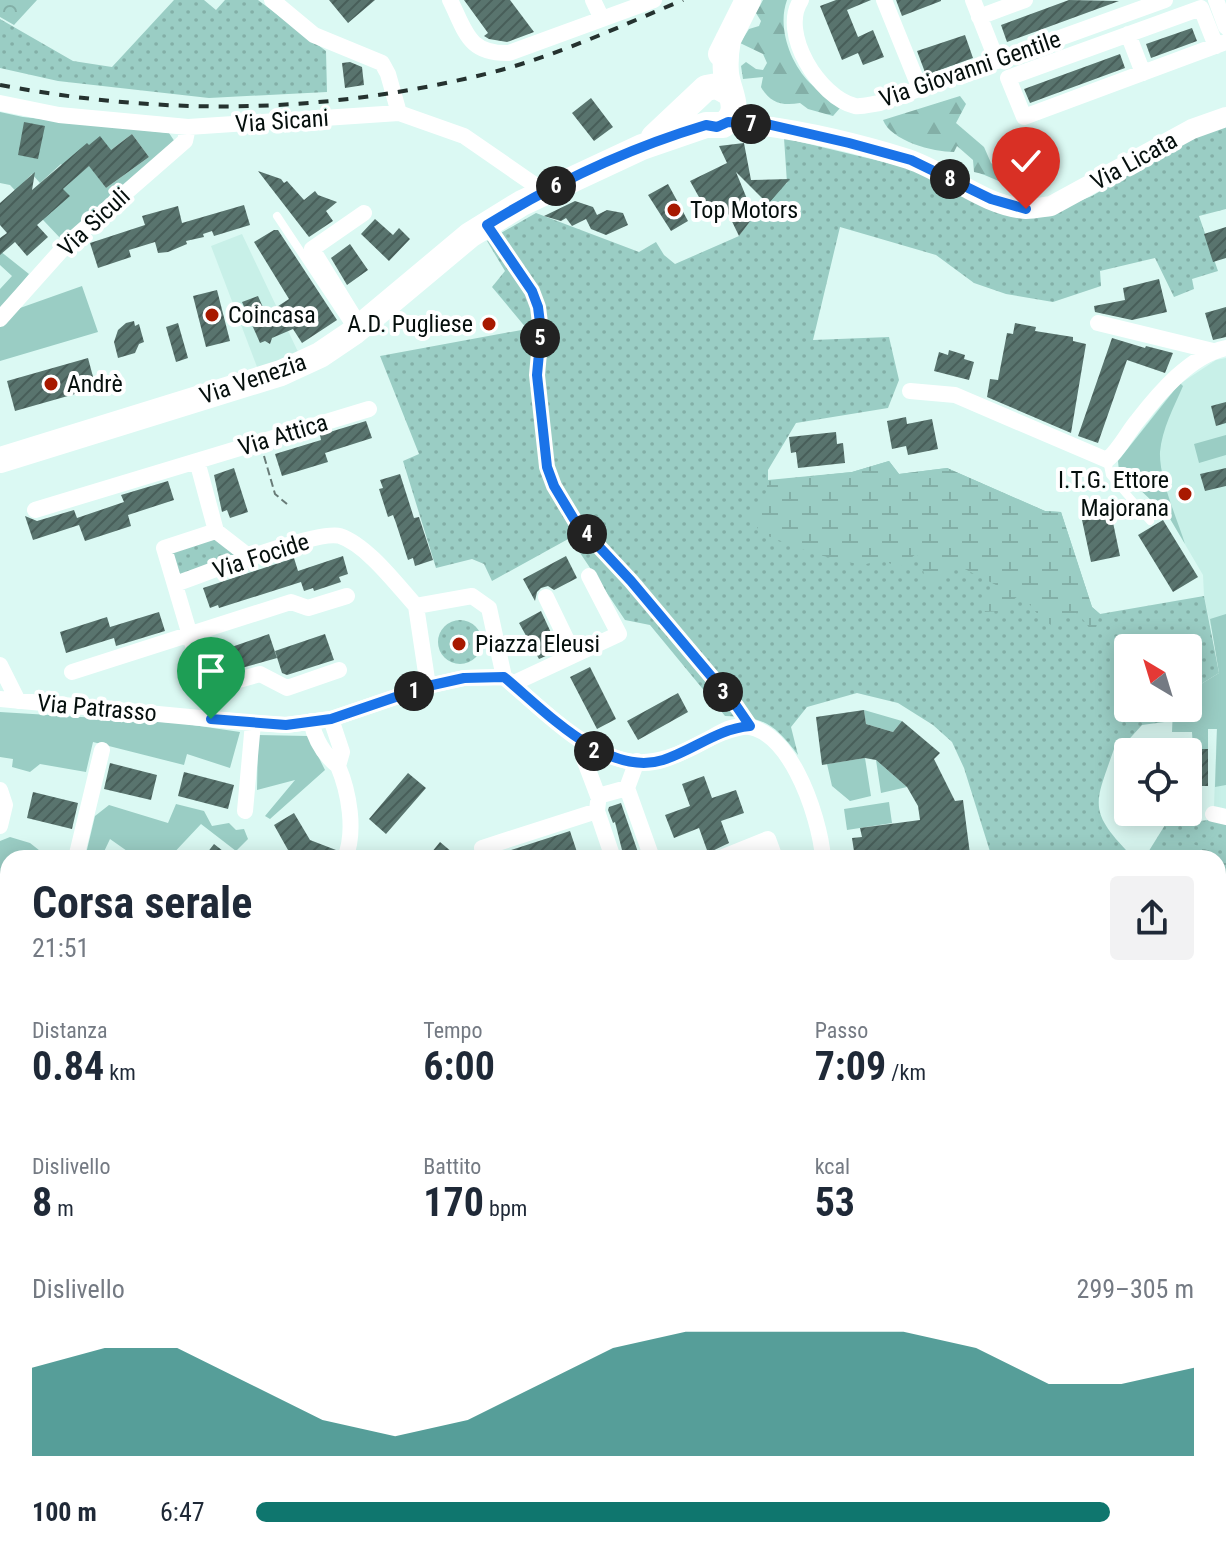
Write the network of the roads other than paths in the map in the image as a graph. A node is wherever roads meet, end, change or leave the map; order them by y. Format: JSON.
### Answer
{"nodes":[{"id":1,"x":272,"y":0,"type":"edge"},
{"id":2,"x":450,"y":0,"type":"edge"},
{"id":3,"x":593,"y":0,"type":"edge"},
{"id":4,"x":748,"y":0,"type":"edge"},
{"id":5,"x":801,"y":0,"type":"edge"},
{"id":6,"x":884,"y":0,"type":"edge"},
{"id":7,"x":973,"y":0,"type":"edge"},
{"id":8,"x":1025,"y":0,"type":"edge"},
{"id":9,"x":1165,"y":0,"type":"edge"},
{"id":10,"x":1216,"y":0,"type":"edge"},
{"id":11,"x":646,"y":1,"type":"edge"},
{"id":12,"x":1119,"y":8,"type":"edge"},
{"id":13,"x":979,"y":17,"type":"junction"},
{"id":14,"x":602,"y":19,"type":"junction"},
{"id":15,"x":1226,"y":27,"type":"edge"},
{"id":16,"x":1128,"y":34,"type":"junction"},
{"id":17,"x":728,"y":40,"type":"junction"},
{"id":18,"x":1221,"y":44,"type":"edge"},
{"id":19,"x":997,"y":61,"type":"junction"},
{"id":20,"x":1143,"y":73,"type":"junction"},
{"id":21,"x":920,"y":89,"type":"junction"},
{"id":22,"x":698,"y":95,"type":"junction"},
{"id":23,"x":0,"y":103,"type":"edge"},
{"id":24,"x":725,"y":110,"type":"junction"},
{"id":25,"x":399,"y":113,"type":"junction"},
{"id":26,"x":1226,"y":117,"type":"edge"},
{"id":27,"x":188,"y":127,"type":"junction"},
{"id":28,"x":642,"y":147,"type":"junction"},
{"id":29,"x":545,"y":192,"type":"junction"},
{"id":30,"x":364,"y":213,"type":"dead end"},
{"id":31,"x":277,"y":216,"type":"dead end"},
{"id":32,"x":0,"y":319,"type":"edge"},
{"id":33,"x":1098,"y":323,"type":"dead end"},
{"id":34,"x":357,"y":330,"type":"junction"},
{"id":35,"x":1220,"y":349,"type":"edge"},
{"id":36,"x":910,"y":391,"type":"dead end"},
{"id":37,"x":369,"y":409,"type":"dead end"},
{"id":38,"x":1111,"y":457,"type":"junction"},
{"id":39,"x":0,"y":460,"type":"edge"},
{"id":40,"x":197,"y":461,"type":"junction"},
{"id":41,"x":35,"y":510,"type":"dead end"},
{"id":42,"x":1150,"y":521,"type":"dead end"},
{"id":43,"x":216,"y":531,"type":"junction"},
{"id":44,"x":252,"y":559,"type":"junction"},
{"id":45,"x":589,"y":576,"type":"dead end"},
{"id":46,"x":175,"y":584,"type":"junction"},
{"id":47,"x":347,"y":596,"type":"dead end"},
{"id":48,"x":546,"y":597,"type":"dead end"},
{"id":49,"x":416,"y":606,"type":"junction"},
{"id":50,"x":190,"y":635,"type":"junction"},
{"id":51,"x":574,"y":655,"type":"junction"},
{"id":52,"x":0,"y":665,"type":"edge"},
{"id":53,"x":339,"y":670,"type":"dead end"},
{"id":54,"x":72,"y":672,"type":"dead end"},
{"id":55,"x":508,"y":681,"type":"junction"},
{"id":56,"x":428,"y":686,"type":"junction"},
{"id":57,"x":206,"y":689,"type":"junction"},
{"id":58,"x":0,"y":699,"type":"edge"},
{"id":59,"x":18,"y":701,"type":"junction"},
{"id":60,"x":211,"y":719,"type":"junction"},
{"id":61,"x":331,"y":719,"type":"junction"},
{"id":62,"x":311,"y":721,"type":"junction"},
{"id":63,"x":253,"y":723,"type":"junction"},
{"id":64,"x":590,"y":747,"type":"junction"},
{"id":65,"x":102,"y":750,"type":"dead end"},
{"id":66,"x":637,"y":761,"type":"junction"},
{"id":67,"x":338,"y":766,"type":"junction"},
{"id":68,"x":627,"y":788,"type":"junction"},
{"id":69,"x":0,"y":790,"type":"edge"},
{"id":70,"x":598,"y":804,"type":"junction"},
{"id":71,"x":245,"y":811,"type":"dead end"},
{"id":72,"x":0,"y":826,"type":"edge"},
{"id":73,"x":78,"y":850,"type":"edge"},
{"id":74,"x":348,"y":850,"type":"edge"},
{"id":75,"x":483,"y":850,"type":"edge"},
{"id":76,"x":611,"y":850,"type":"edge"},
{"id":77,"x":649,"y":850,"type":"edge"},
{"id":78,"x":741,"y":850,"type":"edge"},
{"id":79,"x":772,"y":850,"type":"edge"},
{"id":80,"x":822,"y":850,"type":"edge"}],
"edges":[{"from":1,"to":25,"type":"street"},
{"from":2,"to":14,"type":"street"},
{"from":3,"to":14,"type":"street"},
{"from":4,"to":17,"type":"main road"},
{"from":5,"to":21,"type":"street","name":"Via Giovanni Gentile"},
{"from":6,"to":21,"type":"street"},
{"from":7,"to":13,"type":"street"},
{"from":8,"to":13,"type":"street"},
{"from":9,"to":12,"type":"street","name":"Via Giovanni Gentile"},
{"from":10,"to":15,"type":"street"},
{"from":11,"to":14,"type":"street"},
{"from":12,"to":19,"type":"street","name":"Via Giovanni Gentile"},
{"from":13,"to":19,"type":"street"},
{"from":16,"to":18,"type":"street"},
{"from":16,"to":20,"type":"street"},
{"from":16,"to":20,"type":"street"},
{"from":17,"to":22,"type":"main road"},
{"from":17,"to":24,"type":"main road"},
{"from":18,"to":20,"type":"street"},
{"from":19,"to":21,"type":"street","name":"Via Giovanni Gentile"},
{"from":22,"to":24,"type":"main road"},
{"from":22,"to":28,"type":"main road"},
{"from":23,"to":27,"type":"street","name":"Via Sicani"},
{"from":24,"to":26,"type":"street","name":"Via Licata"},
{"from":24,"to":28,"type":"main road"},
{"from":25,"to":27,"type":"street","name":"Via Sicani"},
{"from":25,"to":29,"type":"street","name":"Via Sicani"},
{"from":27,"to":32,"type":"street","name":"Via Siculi"},
{"from":28,"to":29,"type":"main road","name":"Via Venezia"},
{"from":29,"to":34,"type":"main road","name":"Via Venezia"},
{"from":30,"to":34,"type":"street"},
{"from":31,"to":34,"type":"lane"},
{"from":33,"to":35,"type":"street"},
{"from":34,"to":39,"type":"main road","name":"Via Venezia"},
{"from":35,"to":38,"type":"street"},
{"from":36,"to":38,"type":"street"},
{"from":37,"to":40,"type":"street","name":"Via Attica"},
{"from":38,"to":42,"type":"lane"},
{"from":40,"to":41,"type":"street","name":"Via Attica"},
{"from":40,"to":43,"type":"street"},
{"from":43,"to":44,"type":"street"},
{"from":43,"to":46,"type":"street"},
{"from":44,"to":46,"type":"street","name":"Via Focide"},
{"from":44,"to":49,"type":"street","name":"Via Focide"},
{"from":45,"to":51,"type":"street"},
{"from":46,"to":50,"type":"street"},
{"from":47,"to":50,"type":"street"},
{"from":48,"to":51,"type":"street"},
{"from":49,"to":55,"type":"street"},
{"from":49,"to":56,"type":"street"},
{"from":50,"to":54,"type":"street"},
{"from":50,"to":57,"type":"street"},
{"from":51,"to":55,"type":"street"},
{"from":52,"to":59,"type":"street"},
{"from":53,"to":57,"type":"street"},
{"from":55,"to":56,"type":"street"},
{"from":55,"to":64,"type":"street"},
{"from":56,"to":61,"type":"street","name":"Via Patrasso"},
{"from":57,"to":60,"type":"street"},
{"from":58,"to":59,"type":"street","name":"Via Patrasso"},
{"from":59,"to":60,"type":"street","name":"Via Patrasso"},
{"from":60,"to":63,"type":"street","name":"Via Patrasso"},
{"from":61,"to":62,"type":"street","name":"Via Patrasso"},
{"from":61,"to":67,"type":"street"},
{"from":62,"to":63,"type":"street","name":"Via Patrasso"},
{"from":62,"to":67,"type":"street"},
{"from":63,"to":71,"type":"street"},
{"from":64,"to":66,"type":"street"},
{"from":64,"to":70,"type":"street"},
{"from":65,"to":73,"type":"street"},
{"from":66,"to":68,"type":"street"},
{"from":66,"to":80,"type":"street"},
{"from":67,"to":74,"type":"street"},
{"from":68,"to":70,"type":"street"},
{"from":68,"to":77,"type":"street"},
{"from":69,"to":72,"type":"street"},
{"from":70,"to":75,"type":"street"},
{"from":70,"to":76,"type":"street"},
{"from":78,"to":79,"type":"street"}]}
